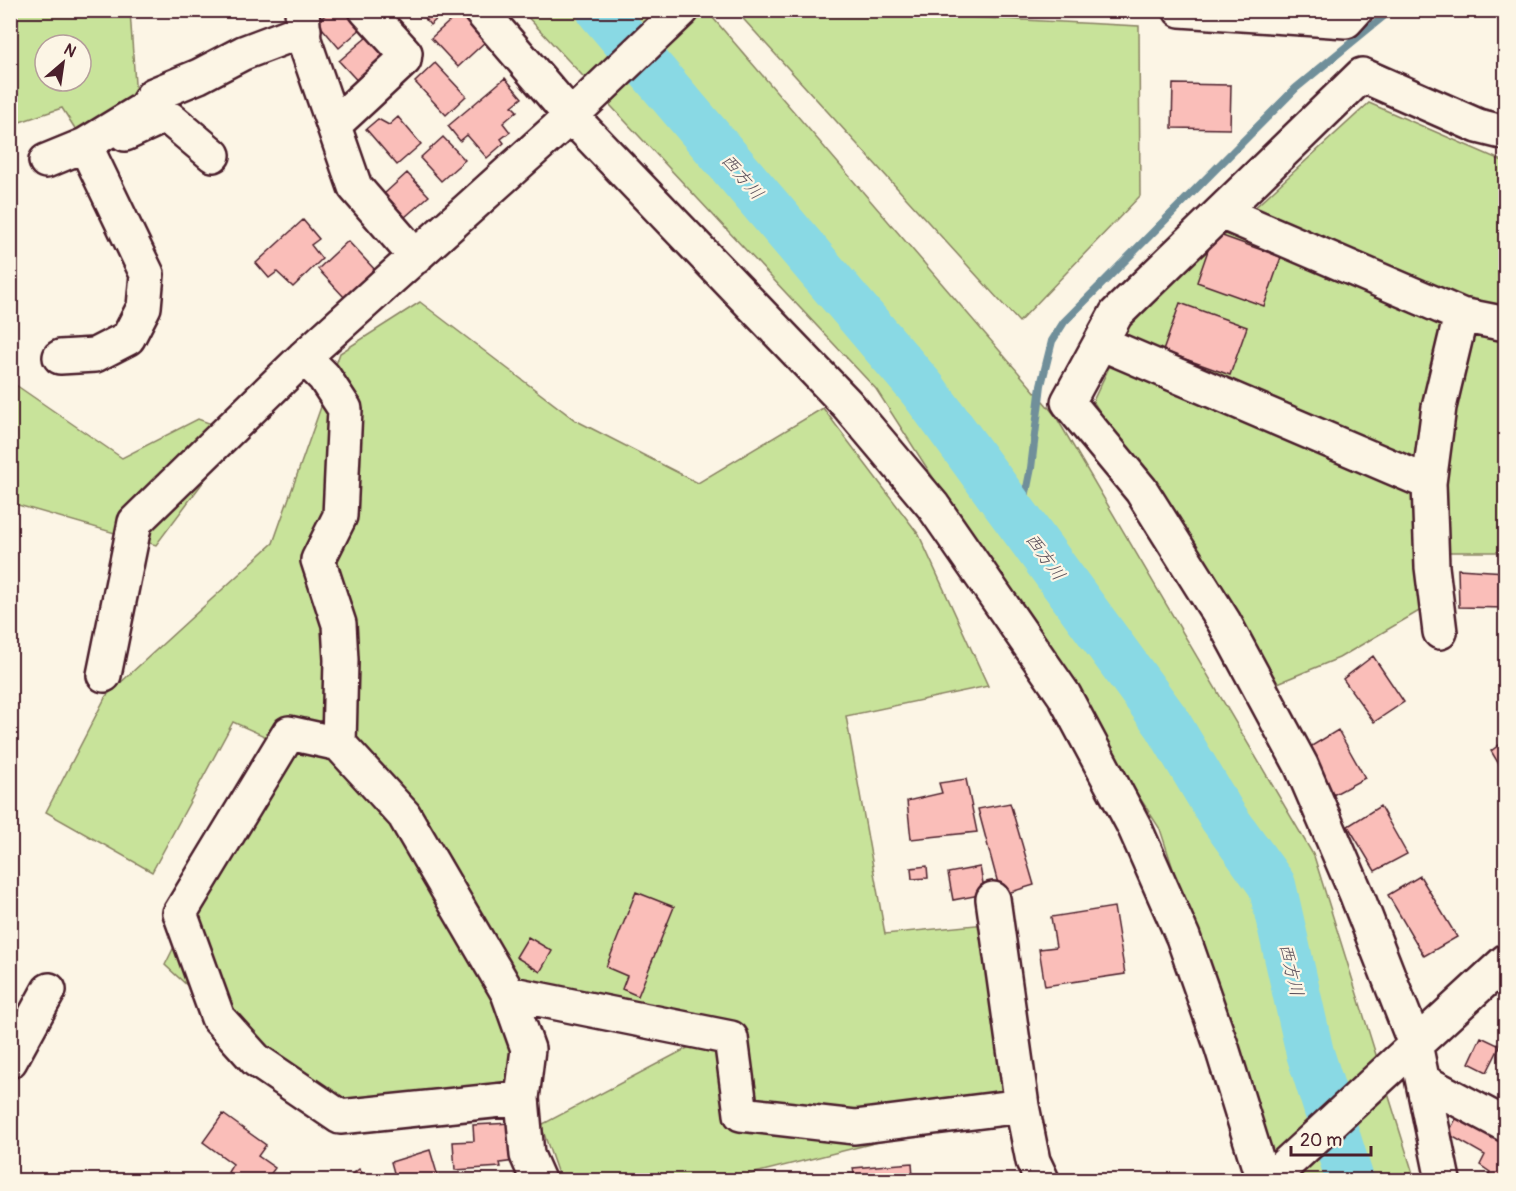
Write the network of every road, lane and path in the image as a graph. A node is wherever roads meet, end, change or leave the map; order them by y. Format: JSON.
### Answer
{"nodes":[{"id":1,"x":366,"y":10,"type":"edge"},
{"id":2,"x":480,"y":10,"type":"edge"},
{"id":3,"x":682,"y":10,"type":"edge"},
{"id":4,"x":1180,"y":10,"type":"edge"},
{"id":5,"x":1356,"y":10,"type":"edge"},
{"id":6,"x":303,"y":20,"type":"edge"},
{"id":7,"x":575,"y":112,"type":"junction"},
{"id":8,"x":334,"y":125,"type":"junction"},
{"id":9,"x":1506,"y":133,"type":"edge"},
{"id":10,"x":93,"y":140,"type":"junction"},
{"id":11,"x":213,"y":155,"type":"dead end"},
{"id":12,"x":46,"y":161,"type":"dead end"},
{"id":13,"x":1221,"y":212,"type":"junction"},
{"id":14,"x":416,"y":257,"type":"junction"},
{"id":15,"x":1461,"y":315,"type":"junction"},
{"id":16,"x":1506,"y":324,"type":"edge"},
{"id":17,"x":1101,"y":343,"type":"junction"},
{"id":18,"x":60,"y":357,"type":"dead end"},
{"id":19,"x":304,"y":357,"type":"junction"},
{"id":20,"x":1429,"y":483,"type":"junction"},
{"id":21,"x":1440,"y":632,"type":"dead end"},
{"id":22,"x":104,"y":675,"type":"dead end"},
{"id":23,"x":339,"y":744,"type":"junction"},
{"id":24,"x":993,"y":899,"type":"dead end"},
{"id":25,"x":1506,"y":961,"type":"edge"},
{"id":26,"x":49,"y":990,"type":"dead end"},
{"id":27,"x":508,"y":993,"type":"junction"},
{"id":28,"x":1406,"y":1054,"type":"junction"},
{"id":29,"x":10,"y":1061,"type":"edge"},
{"id":30,"x":1423,"y":1081,"type":"junction"},
{"id":31,"x":522,"y":1098,"type":"junction"},
{"id":32,"x":1022,"y":1106,"type":"junction"},
{"id":33,"x":1506,"y":1125,"type":"edge"},
{"id":34,"x":1270,"y":1178,"type":"edge"},
{"id":35,"x":538,"y":1180,"type":"edge"},
{"id":36,"x":1042,"y":1180,"type":"edge"},
{"id":37,"x":1443,"y":1180,"type":"edge"}],
"edges":[{"from":1,"to":8,"type":"street"},
{"from":2,"to":7,"type":"street"},
{"from":3,"to":7,"type":"street"},
{"from":4,"to":5,"type":"street"},
{"from":6,"to":8,"type":"street"},
{"from":6,"to":10,"type":"street"},
{"from":7,"to":14,"type":"street"},
{"from":7,"to":34,"type":"street"},
{"from":8,"to":14,"type":"street"},
{"from":9,"to":13,"type":"street"},
{"from":10,"to":11,"type":"street"},
{"from":10,"to":12,"type":"street"},
{"from":10,"to":18,"type":"street"},
{"from":13,"to":15,"type":"street"},
{"from":13,"to":17,"type":"street"},
{"from":14,"to":19,"type":"street"},
{"from":15,"to":16,"type":"street"},
{"from":15,"to":20,"type":"street"},
{"from":17,"to":20,"type":"street"},
{"from":17,"to":28,"type":"street"},
{"from":19,"to":22,"type":"street"},
{"from":19,"to":23,"type":"street"},
{"from":20,"to":21,"type":"street"},
{"from":23,"to":27,"type":"street"},
{"from":23,"to":31,"type":"street"},
{"from":24,"to":32,"type":"street"},
{"from":25,"to":28,"type":"street"},
{"from":26,"to":29,"type":"street"},
{"from":27,"to":31,"type":"street"},
{"from":27,"to":32,"type":"street"},
{"from":28,"to":30,"type":"street"},
{"from":28,"to":34,"type":"street"},
{"from":30,"to":33,"type":"street"},
{"from":30,"to":37,"type":"street"},
{"from":31,"to":35,"type":"street"},
{"from":32,"to":36,"type":"street"}]}
